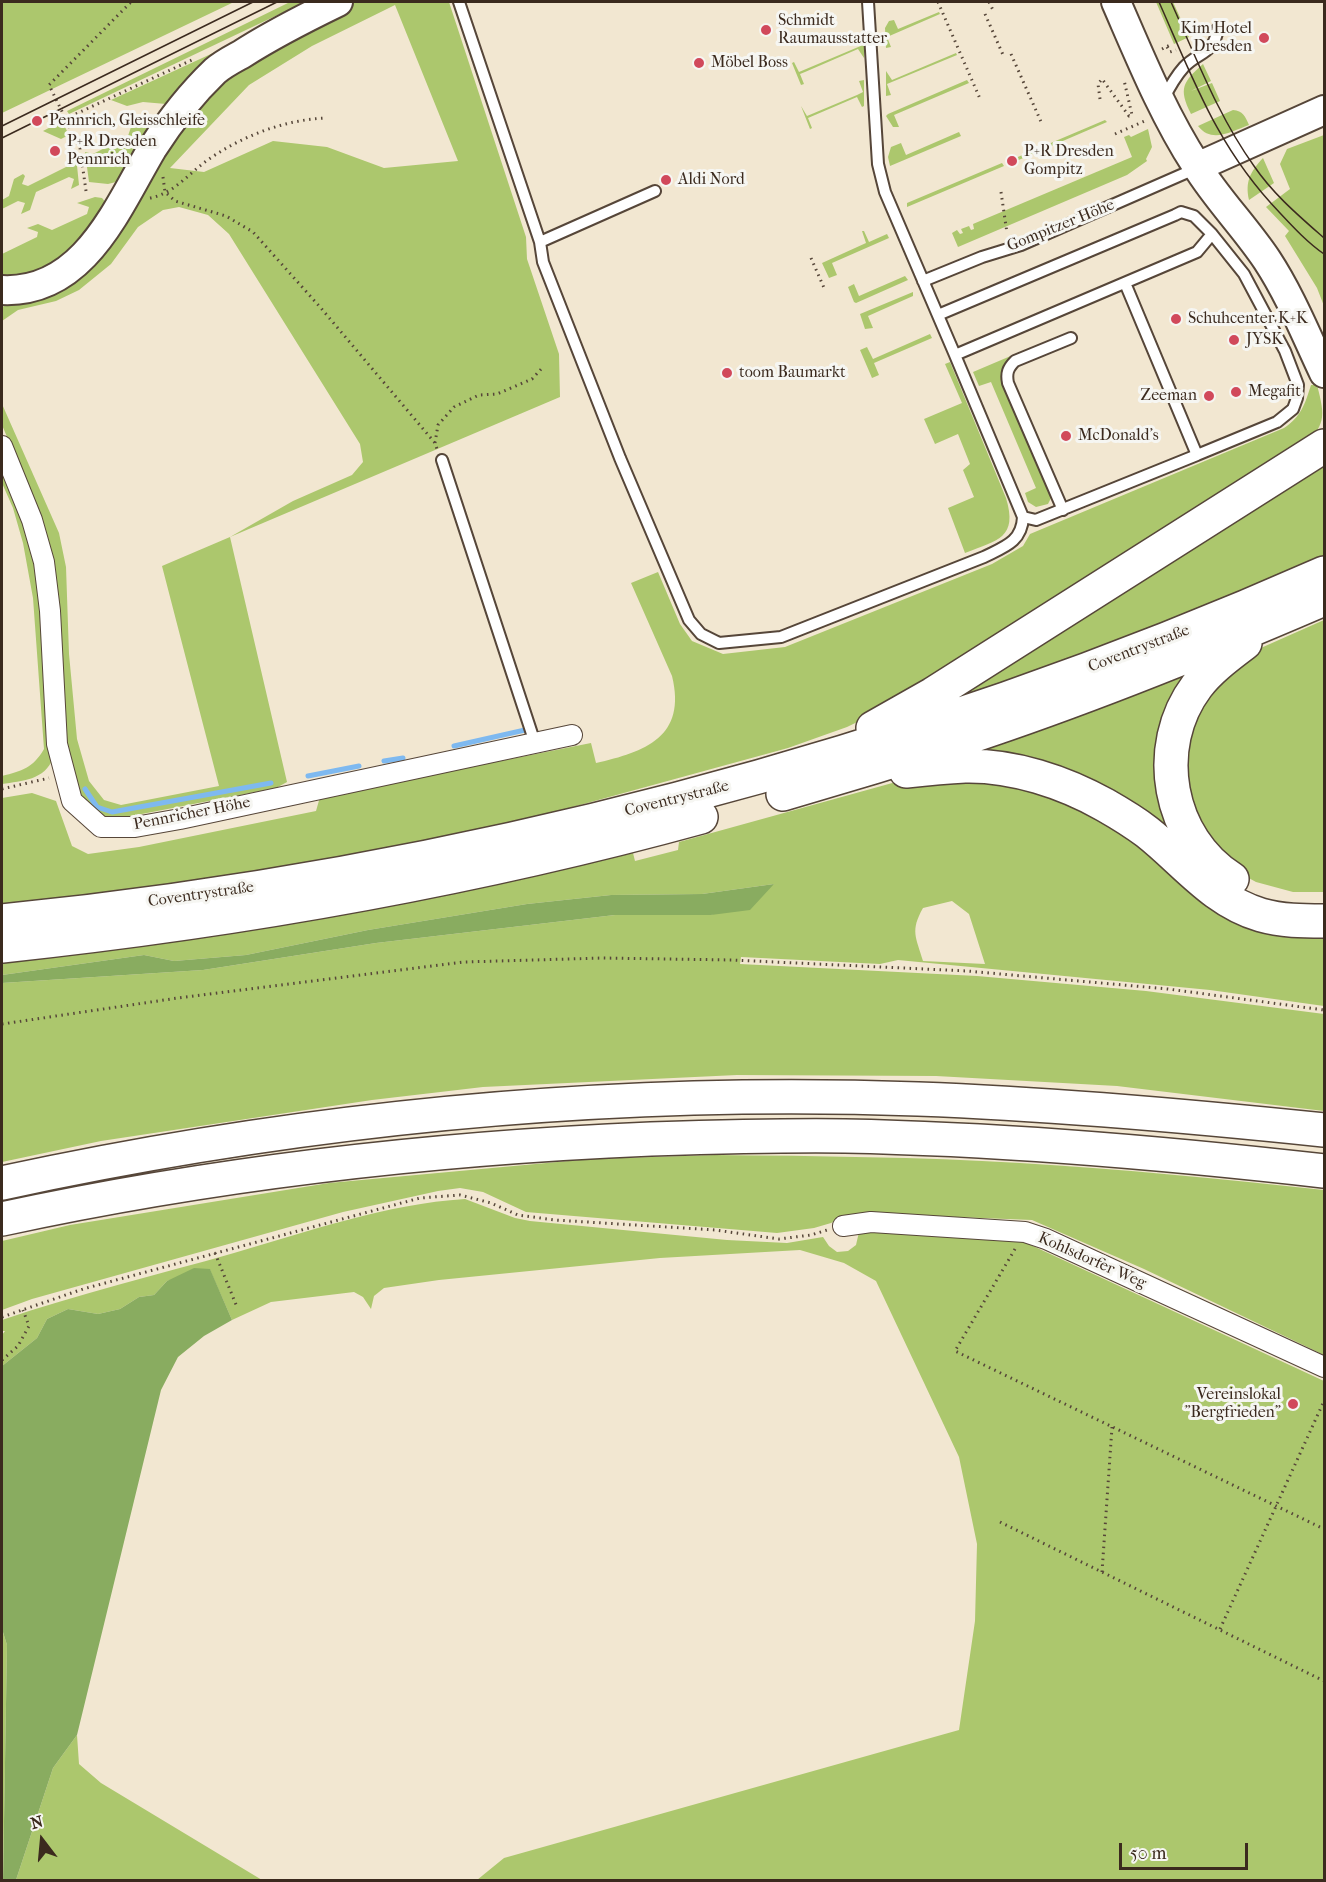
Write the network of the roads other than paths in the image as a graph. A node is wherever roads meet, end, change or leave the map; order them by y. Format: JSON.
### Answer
{"nodes":[{"id":1,"x":338,"y":2,"type":"edge"},
{"id":2,"x":459,"y":2,"type":"edge"},
{"id":3,"x":868,"y":2,"type":"edge"},
{"id":4,"x":1116,"y":2,"type":"edge"},
{"id":5,"x":1218,"y":28,"type":"dead end"},
{"id":6,"x":1324,"y":110,"type":"edge"},
{"id":7,"x":1155,"y":111,"type":"junction"},
{"id":8,"x":1197,"y":167,"type":"junction"},
{"id":9,"x":655,"y":192,"type":"dead end"},
{"id":10,"x":1212,"y":234,"type":"junction"},
{"id":11,"x":540,"y":242,"type":"junction"},
{"id":12,"x":923,"y":281,"type":"junction"},
{"id":13,"x":1125,"y":283,"type":"junction"},
{"id":14,"x":2,"y":290,"type":"edge"},
{"id":15,"x":938,"y":315,"type":"junction"},
{"id":16,"x":1071,"y":338,"type":"dead end"},
{"id":17,"x":955,"y":355,"type":"junction"},
{"id":18,"x":1324,"y":373,"type":"edge"},
{"id":19,"x":2,"y":446,"type":"edge"},
{"id":20,"x":1324,"y":446,"type":"edge"},
{"id":21,"x":1197,"y":455,"type":"junction"},
{"id":22,"x":442,"y":460,"type":"road end"},
{"id":23,"x":1063,"y":510,"type":"junction"},
{"id":24,"x":1023,"y":517,"type":"junction"},
{"id":25,"x":1324,"y":573,"type":"edge"},
{"id":26,"x":1324,"y":599,"type":"edge"},
{"id":27,"x":1272,"y":622,"type":"junction"},
{"id":28,"x":573,"y":735,"type":"dead end"},
{"id":29,"x":536,"y":743,"type":"junction"},
{"id":30,"x":830,"y":768,"type":"junction"},
{"id":31,"x":1324,"y":899,"type":"edge"},
{"id":32,"x":2,"y":921,"type":"edge"},
{"id":33,"x":1324,"y":921,"type":"edge"},
{"id":34,"x":2,"y":946,"type":"edge"},
{"id":35,"x":1324,"y":1130,"type":"edge"},
{"id":36,"x":1324,"y":1171,"type":"edge"},
{"id":37,"x":2,"y":1183,"type":"edge"},
{"id":38,"x":2,"y":1219,"type":"edge"},
{"id":39,"x":843,"y":1226,"type":"road end"},
{"id":40,"x":1324,"y":1367,"type":"edge"}],
"edges":[{"from":1,"to":14,"type":"street"},
{"from":2,"to":11,"type":"lane"},
{"from":3,"to":12,"type":"lane"},
{"from":4,"to":7,"type":"street"},
{"from":5,"to":7,"type":"lane"},
{"from":6,"to":8,"type":"street","name":"Gompitzer Höhe"},
{"from":7,"to":8,"type":"street"},
{"from":8,"to":12,"type":"lane","name":"Gompitzer Höhe"},
{"from":8,"to":18,"type":"street"},
{"from":9,"to":11,"type":"lane"},
{"from":10,"to":13,"type":"lane"},
{"from":10,"to":15,"type":"lane"},
{"from":10,"to":21,"type":"lane"},
{"from":11,"to":24,"type":"lane"},
{"from":12,"to":15,"type":"lane"},
{"from":13,"to":17,"type":"lane"},
{"from":13,"to":21,"type":"lane"},
{"from":15,"to":17,"type":"lane"},
{"from":16,"to":23,"type":"lane"},
{"from":17,"to":24,"type":"lane"},
{"from":19,"to":29,"type":"street","name":"Pennricher Höhe"},
{"from":20,"to":30,"type":"highway"},
{"from":21,"to":23,"type":"lane"},
{"from":22,"to":29,"type":"lane"},
{"from":23,"to":24,"type":"lane"},
{"from":25,"to":30,"type":"highway","name":"Coventrystraße"},
{"from":26,"to":27,"type":"highway"},
{"from":27,"to":30,"type":"highway"},
{"from":27,"to":31,"type":"highway"},
{"from":28,"to":29,"type":"street","name":"Pennricher Höhe"},
{"from":30,"to":32,"type":"highway","name":"Coventrystraße"},
{"from":30,"to":33,"type":"highway"},
{"from":30,"to":34,"type":"highway"},
{"from":35,"to":37,"type":"highway"},
{"from":36,"to":38,"type":"highway"},
{"from":39,"to":40,"type":"street","name":"Kohlsdorfer Weg"}]}
